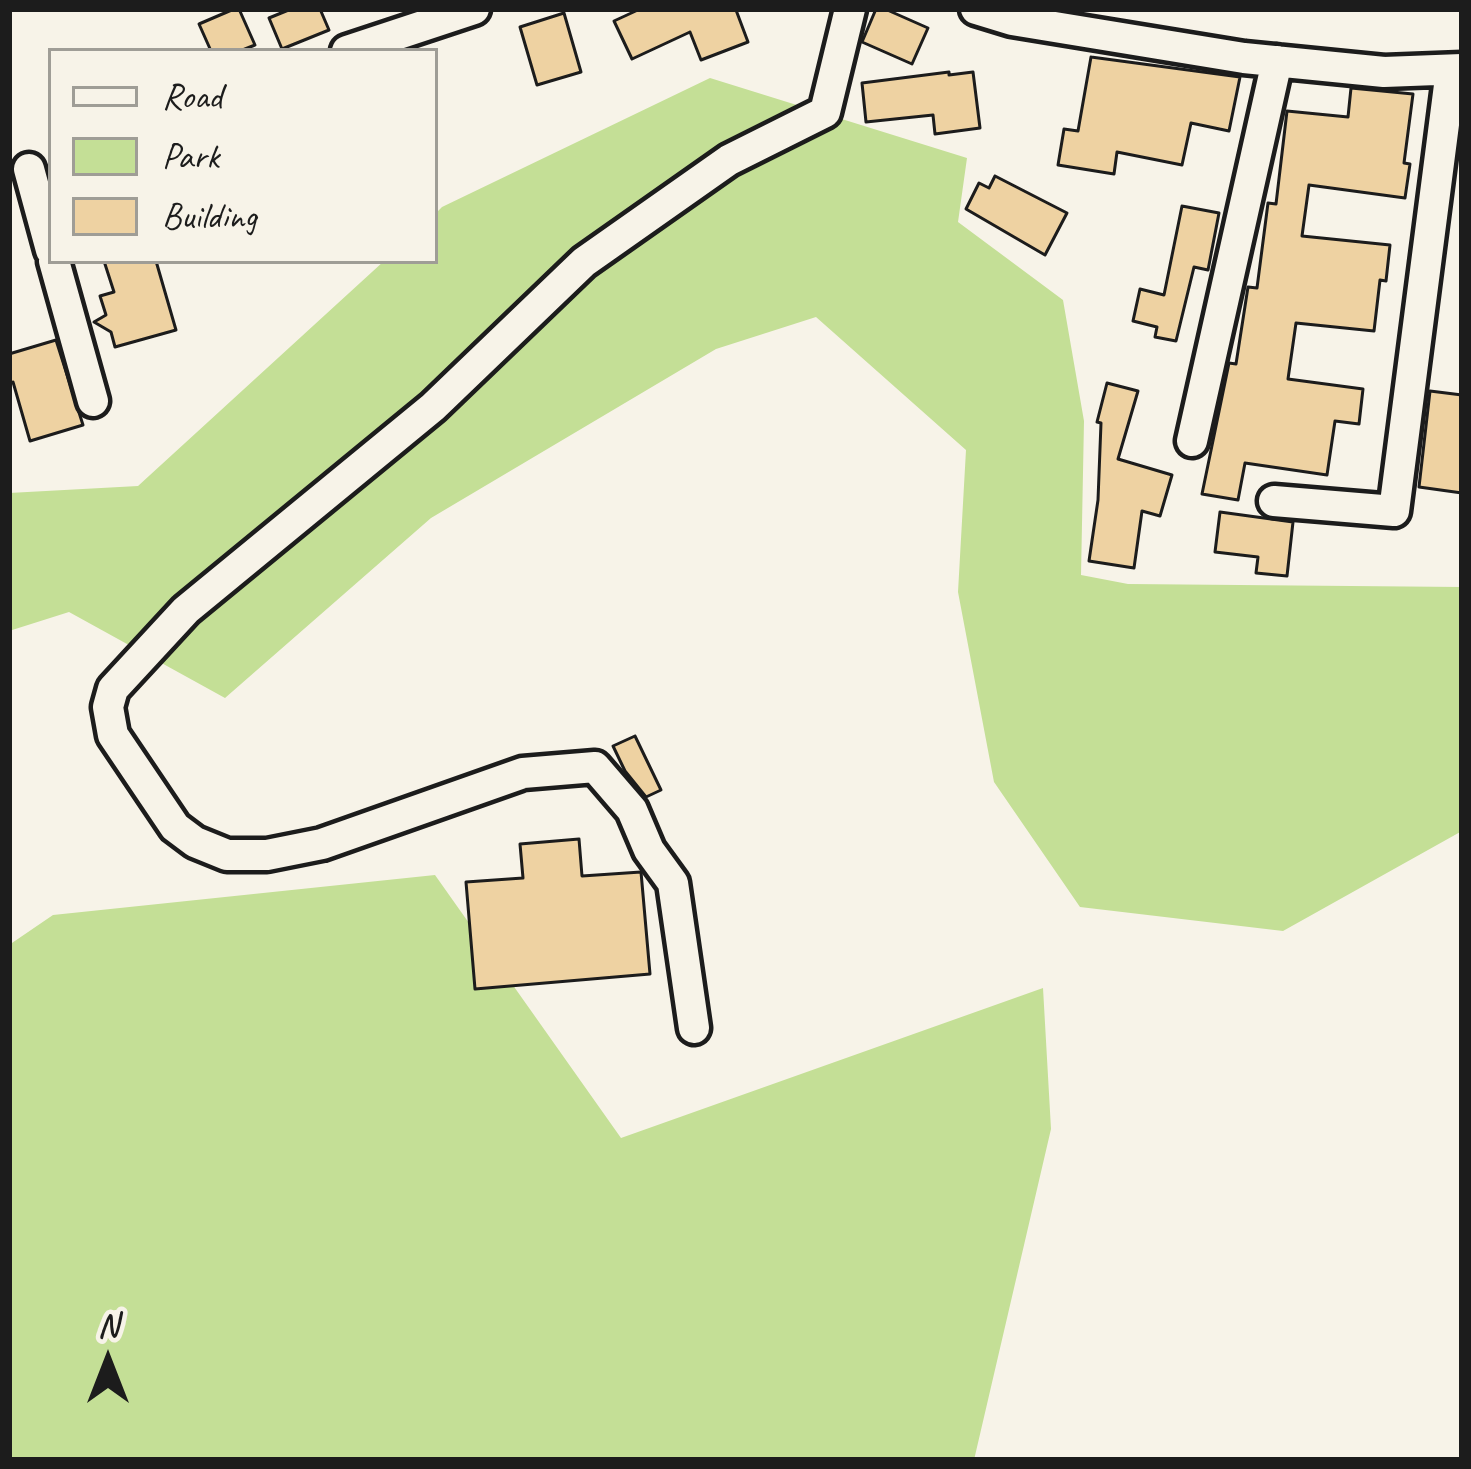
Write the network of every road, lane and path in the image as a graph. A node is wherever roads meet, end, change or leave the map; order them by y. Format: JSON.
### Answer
{"nodes":[{"id":1,"x":474,"y":9,"type":"edge"},
{"id":2,"x":850,"y":9,"type":"edge"},
{"id":3,"x":976,"y":9,"type":"edge"},
{"id":4,"x":356,"y":48,"type":"edge"},
{"id":5,"x":1277,"y":62,"type":"junction"},
{"id":6,"x":1456,"y":69,"type":"edge"},
{"id":7,"x":30,"y":168,"type":"edge"},
{"id":8,"x":48,"y":238,"type":"edge"},
{"id":9,"x":55,"y":264,"type":"edge"},
{"id":10,"x":92,"y":401,"type":"dead end"},
{"id":11,"x":1192,"y":441,"type":"dead end"},
{"id":12,"x":1274,"y":501,"type":"dead end"},
{"id":13,"x":694,"y":1028,"type":"dead end"}],
"edges":[{"from":1,"to":4,"type":"street"},
{"from":2,"to":13,"type":"street"},
{"from":3,"to":5,"type":"street"},
{"from":5,"to":6,"type":"street"},
{"from":5,"to":11,"type":"street"},
{"from":6,"to":12,"type":"street"},
{"from":7,"to":8,"type":"street"},
{"from":9,"to":10,"type":"street"}]}
